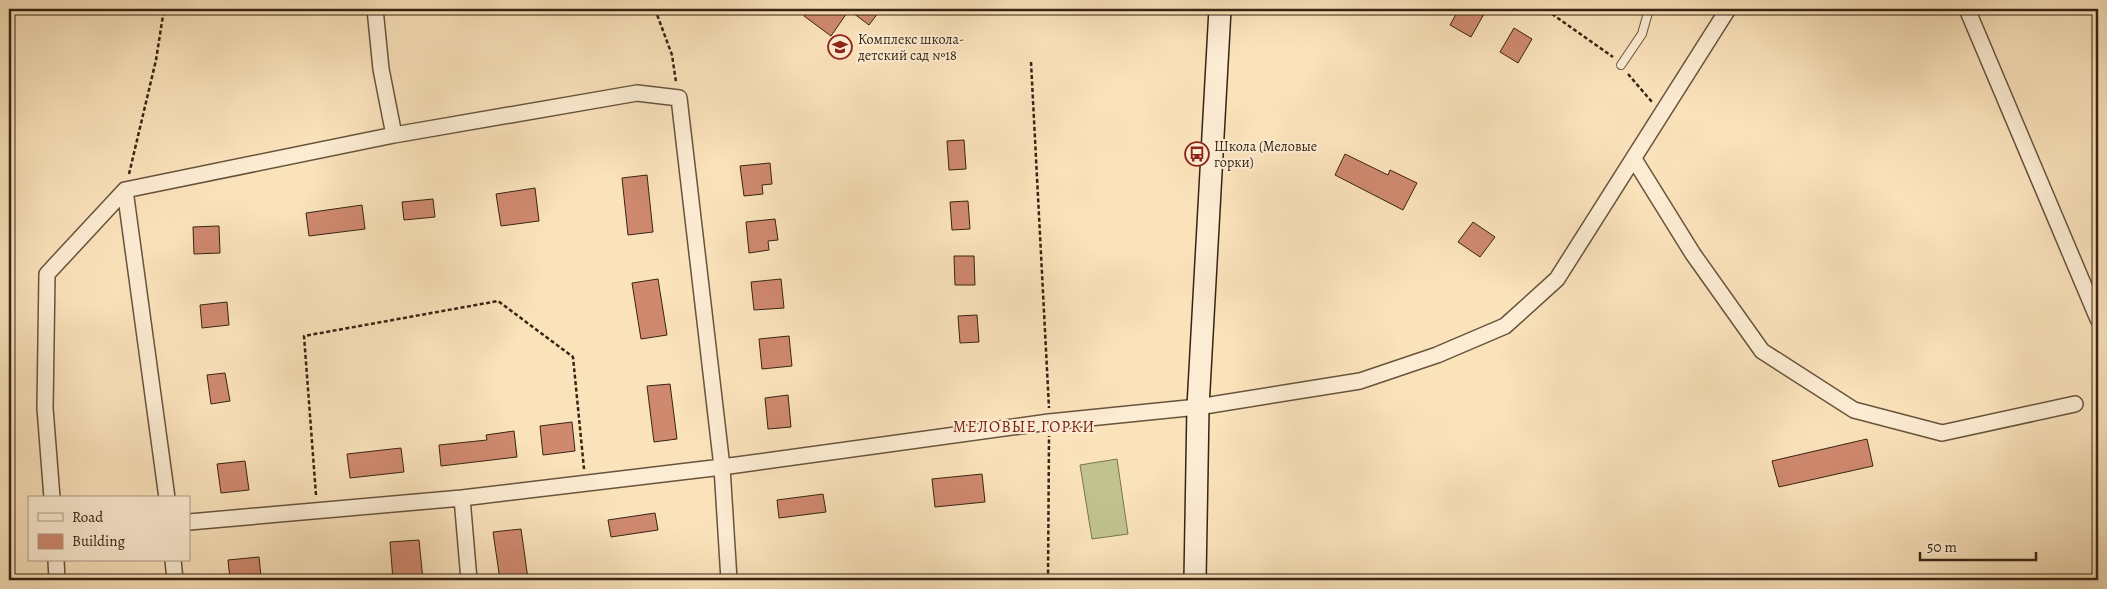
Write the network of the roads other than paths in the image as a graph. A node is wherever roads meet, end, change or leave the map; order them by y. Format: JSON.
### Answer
{"nodes":[{"id":1,"x":375,"y":9,"type":"edge"},
{"id":2,"x":1220,"y":9,"type":"edge"},
{"id":3,"x":1649,"y":9,"type":"edge"},
{"id":4,"x":1728,"y":9,"type":"edge"},
{"id":5,"x":1967,"y":9,"type":"edge"},
{"id":6,"x":1621,"y":65,"type":"road end"},
{"id":7,"x":394,"y":135,"type":"junction"},
{"id":8,"x":1634,"y":158,"type":"junction"},
{"id":9,"x":125,"y":190,"type":"junction"},
{"id":10,"x":2098,"y":319,"type":"edge"},
{"id":11,"x":2075,"y":404,"type":"dead end"},
{"id":12,"x":1198,"y":407,"type":"junction"},
{"id":13,"x":722,"y":467,"type":"junction"},
{"id":14,"x":52,"y":496,"type":"edge"},
{"id":15,"x":167,"y":496,"type":"edge"},
{"id":16,"x":462,"y":498,"type":"junction"},
{"id":17,"x":190,"y":522,"type":"edge"},
{"id":18,"x":56,"y":562,"type":"edge"},
{"id":19,"x":173,"y":562,"type":"edge"},
{"id":20,"x":57,"y":580,"type":"edge"},
{"id":21,"x":175,"y":580,"type":"edge"},
{"id":22,"x":469,"y":580,"type":"edge"},
{"id":23,"x":730,"y":580,"type":"edge"},
{"id":24,"x":1195,"y":580,"type":"edge"}],
"edges":[{"from":1,"to":7,"type":"street"},
{"from":2,"to":12,"type":"street"},
{"from":3,"to":6,"type":"lane"},
{"from":4,"to":8,"type":"street"},
{"from":5,"to":10,"type":"street"},
{"from":7,"to":9,"type":"street"},
{"from":7,"to":13,"type":"street"},
{"from":8,"to":11,"type":"street"},
{"from":8,"to":12,"type":"street"},
{"from":9,"to":14,"type":"street"},
{"from":9,"to":15,"type":"street"},
{"from":12,"to":13,"type":"street"},
{"from":12,"to":24,"type":"street"},
{"from":13,"to":16,"type":"street"},
{"from":13,"to":23,"type":"street"},
{"from":16,"to":17,"type":"street"},
{"from":16,"to":22,"type":"street"},
{"from":18,"to":20,"type":"street"},
{"from":19,"to":21,"type":"street"}]}
